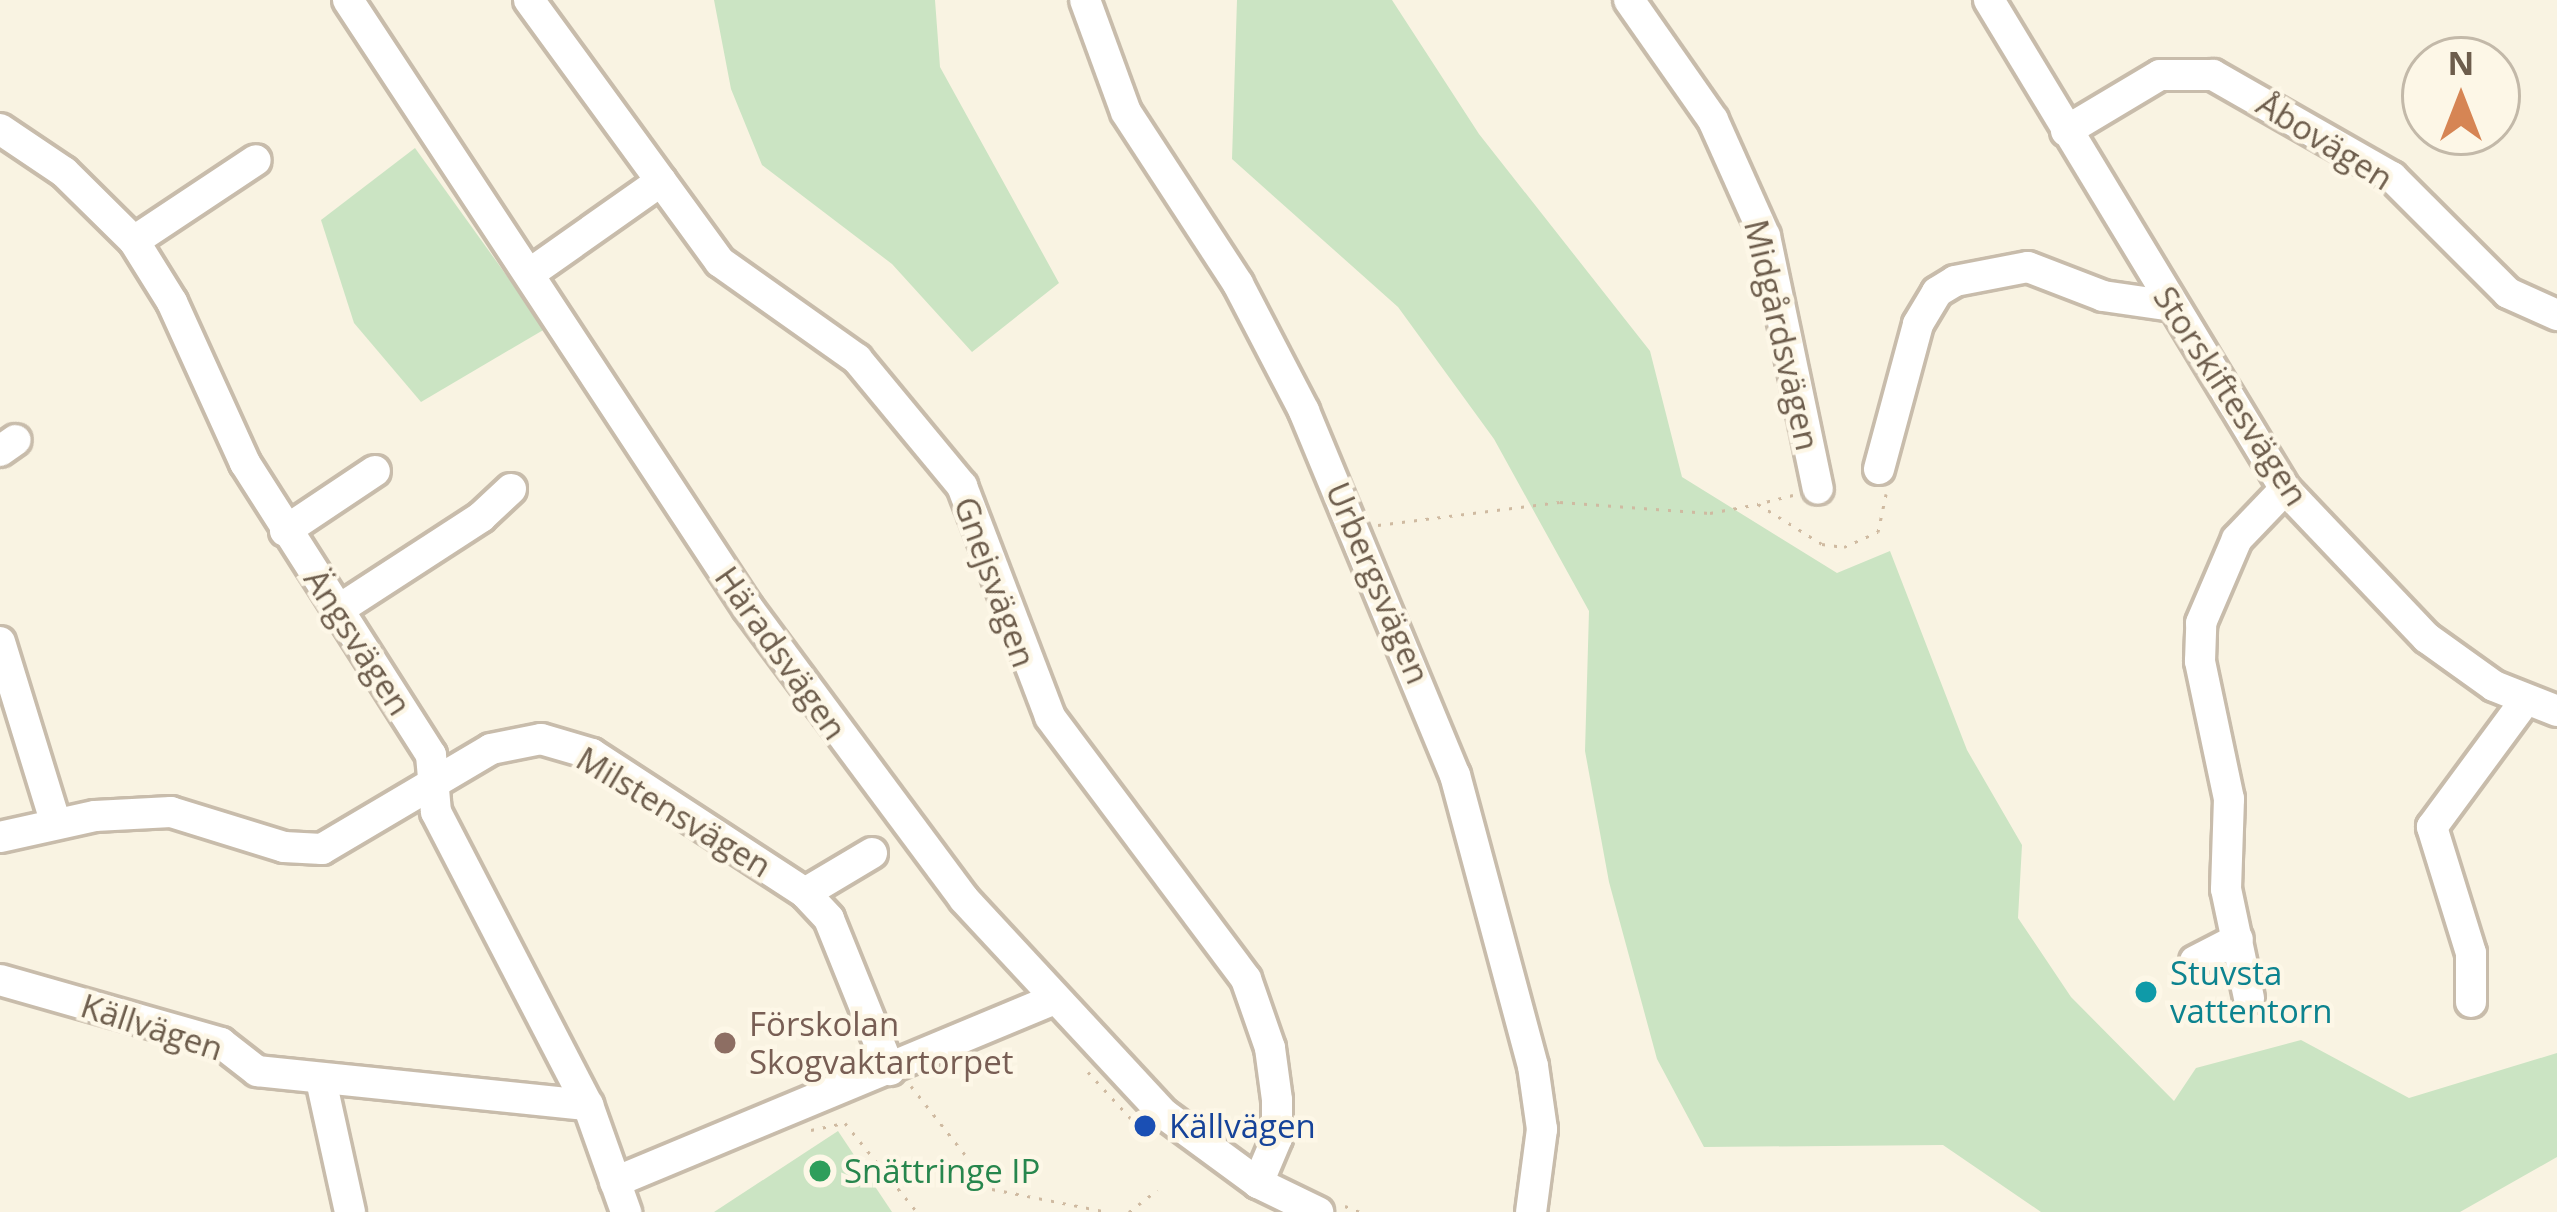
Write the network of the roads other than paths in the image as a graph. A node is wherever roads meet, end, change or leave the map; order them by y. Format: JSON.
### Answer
{"nodes":[{"id":1,"x":348,"y":0,"type":"edge"},
{"id":2,"x":529,"y":0,"type":"edge"},
{"id":3,"x":1085,"y":0,"type":"edge"},
{"id":4,"x":1629,"y":0,"type":"edge"},
{"id":5,"x":1989,"y":0,"type":"edge"},
{"id":6,"x":0,"y":129,"type":"edge"},
{"id":7,"x":2066,"y":130,"type":"junction"},
{"id":8,"x":256,"y":160,"type":"dead end"},
{"id":9,"x":661,"y":181,"type":"junction"},
{"id":10,"x":134,"y":242,"type":"junction"},
{"id":11,"x":532,"y":272,"type":"junction"},
{"id":12,"x":2172,"y":306,"type":"junction"},
{"id":13,"x":2557,"y":315,"type":"edge"},
{"id":14,"x":1879,"y":469,"type":"road end"},
{"id":15,"x":375,"y":471,"type":"dead end"},
{"id":16,"x":511,"y":489,"type":"dead end"},
{"id":17,"x":1818,"y":489,"type":"road end"},
{"id":18,"x":2285,"y":489,"type":"junction"},
{"id":19,"x":285,"y":531,"type":"junction"},
{"id":20,"x":338,"y":610,"type":"junction"},
{"id":21,"x":0,"y":642,"type":"edge"},
{"id":22,"x":2525,"y":700,"type":"junction"},
{"id":23,"x":2557,"y":711,"type":"edge"},
{"id":24,"x":432,"y":785,"type":"junction"},
{"id":25,"x":56,"y":824,"type":"junction"},
{"id":26,"x":0,"y":838,"type":"edge"},
{"id":27,"x":872,"y":853,"type":"dead end"},
{"id":28,"x":805,"y":893,"type":"junction"},
{"id":29,"x":2237,"y":939,"type":"junction"},
{"id":30,"x":2195,"y":961,"type":"dead end"},
{"id":31,"x":0,"y":980,"type":"edge"},
{"id":32,"x":2249,"y":998,"type":"dead end"},
{"id":33,"x":1054,"y":999,"type":"junction"},
{"id":34,"x":2471,"y":1002,"type":"dead end"},
{"id":35,"x":897,"y":1067,"type":"junction"},
{"id":36,"x":321,"y":1080,"type":"junction"},
{"id":37,"x":588,"y":1105,"type":"junction"},
{"id":38,"x":616,"y":1182,"type":"junction"},
{"id":39,"x":1258,"y":1183,"type":"junction"},
{"id":40,"x":1323,"y":1206,"type":"edge"},
{"id":41,"x":350,"y":1212,"type":"edge"},
{"id":42,"x":626,"y":1212,"type":"edge"},
{"id":43,"x":1531,"y":1212,"type":"edge"}],
"edges":[{"from":1,"to":11,"type":"street","name":"Häradsvägen"},
{"from":2,"to":9,"type":"street","name":"Gnejsvägen"},
{"from":3,"to":43,"type":"street","name":"Urbergsvägen"},
{"from":4,"to":17,"type":"street","name":"Midgårdsvägen"},
{"from":5,"to":7,"type":"street","name":"Storskiftesvägen"},
{"from":6,"to":10,"type":"street","name":"Ängsvägen"},
{"from":7,"to":12,"type":"street","name":"Storskiftesvägen"},
{"from":7,"to":13,"type":"street","name":"Åbovägen"},
{"from":8,"to":10,"type":"street"},
{"from":9,"to":11,"type":"street"},
{"from":9,"to":39,"type":"street","name":"Gnejsvägen"},
{"from":10,"to":19,"type":"street","name":"Ängsvägen"},
{"from":11,"to":33,"type":"street","name":"Häradsvägen"},
{"from":12,"to":14,"type":"street"},
{"from":12,"to":18,"type":"street","name":"Storskiftesvägen"},
{"from":15,"to":19,"type":"street"},
{"from":16,"to":20,"type":"street"},
{"from":18,"to":22,"type":"street","name":"Storskiftesvägen"},
{"from":18,"to":29,"type":"street"},
{"from":19,"to":20,"type":"street","name":"Ängsvägen"},
{"from":20,"to":24,"type":"street","name":"Ängsvägen"},
{"from":21,"to":25,"type":"street"},
{"from":22,"to":23,"type":"street","name":"Storskiftesvägen"},
{"from":22,"to":34,"type":"street"},
{"from":24,"to":25,"type":"street","name":"Milstensvägen"},
{"from":24,"to":28,"type":"street","name":"Milstensvägen"},
{"from":24,"to":37,"type":"street","name":"Ängsvägen"},
{"from":25,"to":26,"type":"street","name":"Milstensvägen"},
{"from":27,"to":28,"type":"street","name":"Milstensvägen"},
{"from":28,"to":35,"type":"street","name":"Milstensvägen"},
{"from":29,"to":30,"type":"street"},
{"from":29,"to":32,"type":"street"},
{"from":31,"to":36,"type":"street","name":"Källvägen"},
{"from":33,"to":35,"type":"street"},
{"from":33,"to":39,"type":"street","name":"Häradsvägen"},
{"from":35,"to":38,"type":"street"},
{"from":36,"to":37,"type":"street","name":"Källvägen"},
{"from":36,"to":41,"type":"street"},
{"from":37,"to":38,"type":"street","name":"Ängsvägen"},
{"from":38,"to":42,"type":"street","name":"Ängsvägen"},
{"from":39,"to":40,"type":"street","name":"Häradsvägen"}]}
